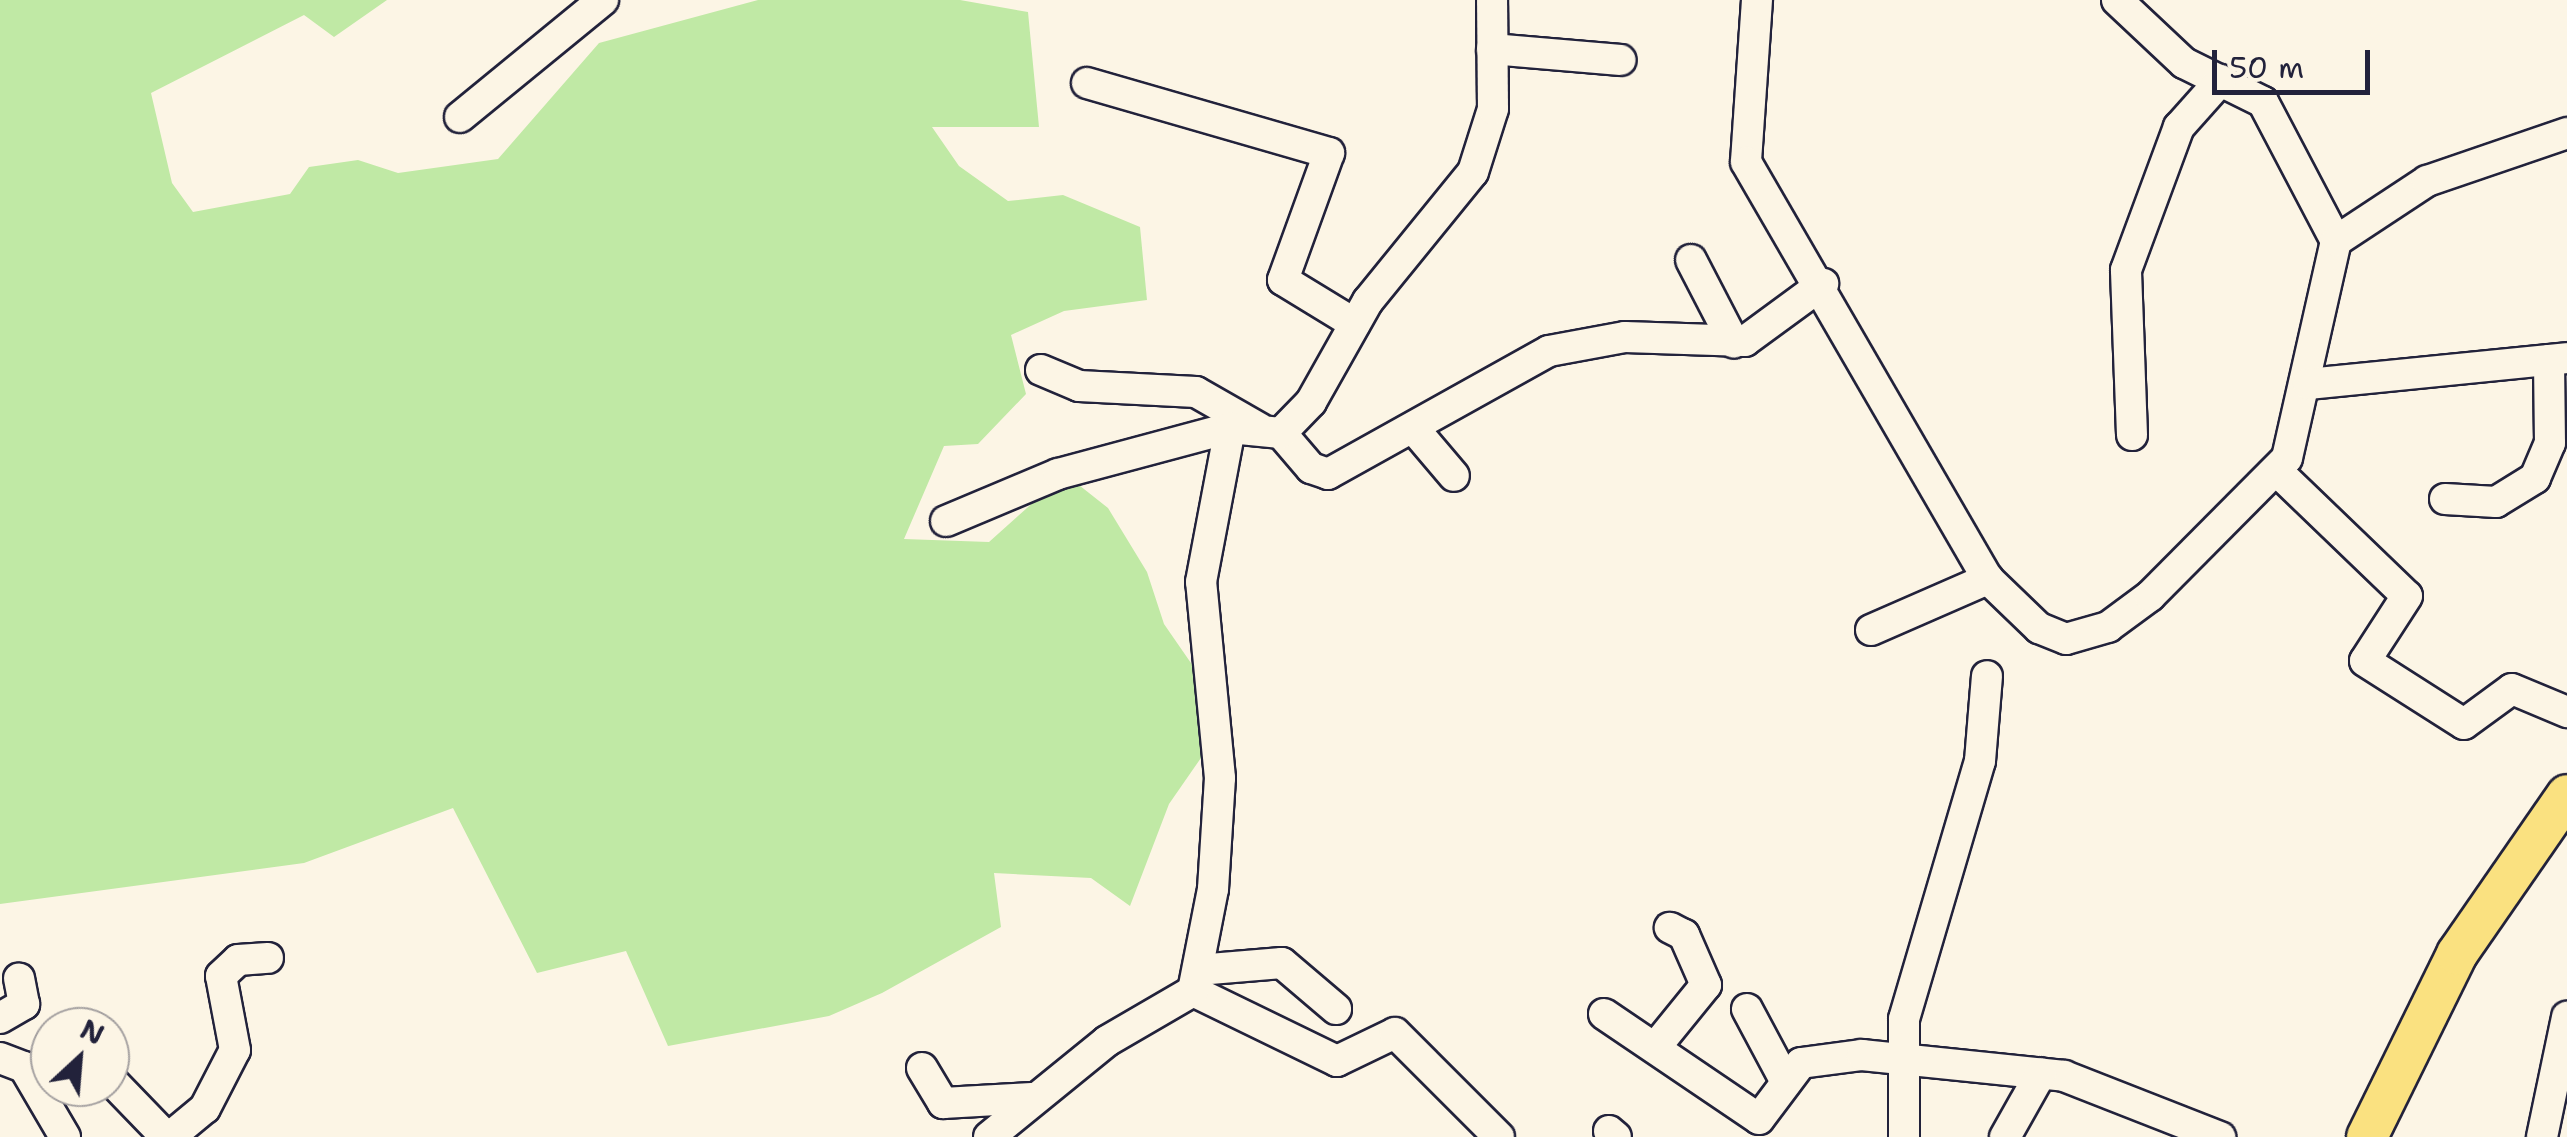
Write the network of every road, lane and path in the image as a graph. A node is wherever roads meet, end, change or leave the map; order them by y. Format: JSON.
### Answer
{"nodes":[{"id":1,"x":603,"y":0,"type":"edge"},
{"id":2,"x":1492,"y":0,"type":"edge"},
{"id":3,"x":1757,"y":0,"type":"edge"},
{"id":4,"x":2117,"y":0,"type":"edge"},
{"id":5,"x":1492,"y":49,"type":"junction"},
{"id":6,"x":1622,"y":60,"type":"dead end"},
{"id":7,"x":2221,"y":80,"type":"junction"},
{"id":8,"x":1087,"y":83,"type":"dead end"},
{"id":9,"x":460,"y":117,"type":"dead end"},
{"id":10,"x":2567,"y":133,"type":"edge"},
{"id":11,"x":2336,"y":242,"type":"junction"},
{"id":12,"x":1690,"y":260,"type":"dead end"},
{"id":13,"x":1824,"y":284,"type":"junction"},
{"id":14,"x":1356,"y":324,"type":"junction"},
{"id":15,"x":1734,"y":343,"type":"junction"},
{"id":16,"x":2558,"y":359,"type":"edge"},
{"id":17,"x":1040,"y":370,"type":"dead end"},
{"id":18,"x":2308,"y":384,"type":"junction"},
{"id":19,"x":1257,"y":430,"type":"junction"},
{"id":20,"x":1415,"y":430,"type":"junction"},
{"id":21,"x":2132,"y":436,"type":"dead end"},
{"id":22,"x":2277,"y":471,"type":"junction"},
{"id":23,"x":1454,"y":476,"type":"dead end"},
{"id":24,"x":2445,"y":499,"type":"dead end"},
{"id":25,"x":946,"y":521,"type":"dead end"},
{"id":26,"x":1988,"y":578,"type":"junction"},
{"id":27,"x":1872,"y":630,"type":"dead end"},
{"id":28,"x":1987,"y":676,"type":"dead end"},
{"id":29,"x":2567,"y":712,"type":"edge"},
{"id":30,"x":2567,"y":796,"type":"edge"},
{"id":31,"x":1670,"y":928,"type":"dead end"},
{"id":32,"x":268,"y":958,"type":"dead end"},
{"id":33,"x":18,"y":978,"type":"dead end"},
{"id":34,"x":1195,"y":981,"type":"junction"},
{"id":35,"x":1747,"y":1008,"type":"dead end"},
{"id":36,"x":1336,"y":1009,"type":"dead end"},
{"id":37,"x":1604,"y":1014,"type":"dead end"},
{"id":38,"x":2567,"y":1017,"type":"edge"},
{"id":39,"x":0,"y":1018,"type":"edge"},
{"id":40,"x":1658,"y":1044,"type":"junction"},
{"id":41,"x":1,"y":1060,"type":"edge"},
{"id":42,"x":1897,"y":1061,"type":"junction"},
{"id":43,"x":922,"y":1068,"type":"dead end"},
{"id":44,"x":2040,"y":1072,"type":"junction"},
{"id":45,"x":1786,"y":1082,"type":"junction"},
{"id":46,"x":130,"y":1098,"type":"edge"},
{"id":47,"x":1032,"y":1098,"type":"junction"},
{"id":48,"x":1755,"y":1128,"type":"edge"},
{"id":49,"x":52,"y":1133,"type":"edge"},
{"id":50,"x":168,"y":1137,"type":"edge"},
{"id":51,"x":989,"y":1137,"type":"edge"},
{"id":52,"x":1499,"y":1137,"type":"edge"},
{"id":53,"x":1904,"y":1137,"type":"edge"},
{"id":54,"x":2005,"y":1137,"type":"edge"},
{"id":55,"x":2220,"y":1137,"type":"edge"},
{"id":56,"x":2367,"y":1137,"type":"edge"},
{"id":57,"x":2542,"y":1137,"type":"edge"}],
"edges":[{"from":1,"to":9,"type":"street"},
{"from":2,"to":5,"type":"street"},
{"from":3,"to":13,"type":"street"},
{"from":4,"to":7,"type":"street"},
{"from":5,"to":6,"type":"street"},
{"from":5,"to":14,"type":"street"},
{"from":7,"to":11,"type":"street"},
{"from":7,"to":21,"type":"street"},
{"from":8,"to":14,"type":"street"},
{"from":10,"to":11,"type":"street"},
{"from":11,"to":18,"type":"street"},
{"from":12,"to":15,"type":"street"},
{"from":13,"to":15,"type":"street"},
{"from":13,"to":26,"type":"street"},
{"from":14,"to":19,"type":"street"},
{"from":15,"to":20,"type":"street"},
{"from":16,"to":18,"type":"street"},
{"from":16,"to":24,"type":"street"},
{"from":17,"to":19,"type":"street"},
{"from":18,"to":22,"type":"street"},
{"from":19,"to":20,"type":"street"},
{"from":19,"to":25,"type":"street"},
{"from":19,"to":34,"type":"street"},
{"from":20,"to":23,"type":"street"},
{"from":22,"to":26,"type":"street"},
{"from":22,"to":29,"type":"street"},
{"from":26,"to":27,"type":"street"},
{"from":28,"to":42,"type":"street"},
{"from":30,"to":56,"type":"main road"},
{"from":31,"to":40,"type":"street"},
{"from":32,"to":50,"type":"street"},
{"from":33,"to":39,"type":"street"},
{"from":34,"to":36,"type":"street"},
{"from":34,"to":47,"type":"street"},
{"from":34,"to":52,"type":"street"},
{"from":35,"to":45,"type":"street"},
{"from":37,"to":40,"type":"street"},
{"from":38,"to":57,"type":"street"},
{"from":40,"to":48,"type":"street"},
{"from":41,"to":49,"type":"street"},
{"from":42,"to":44,"type":"street"},
{"from":42,"to":45,"type":"street"},
{"from":42,"to":53,"type":"street"},
{"from":43,"to":47,"type":"street"},
{"from":44,"to":54,"type":"street"},
{"from":44,"to":55,"type":"street"},
{"from":45,"to":48,"type":"street"},
{"from":46,"to":50,"type":"street"},
{"from":47,"to":51,"type":"street"}]}
